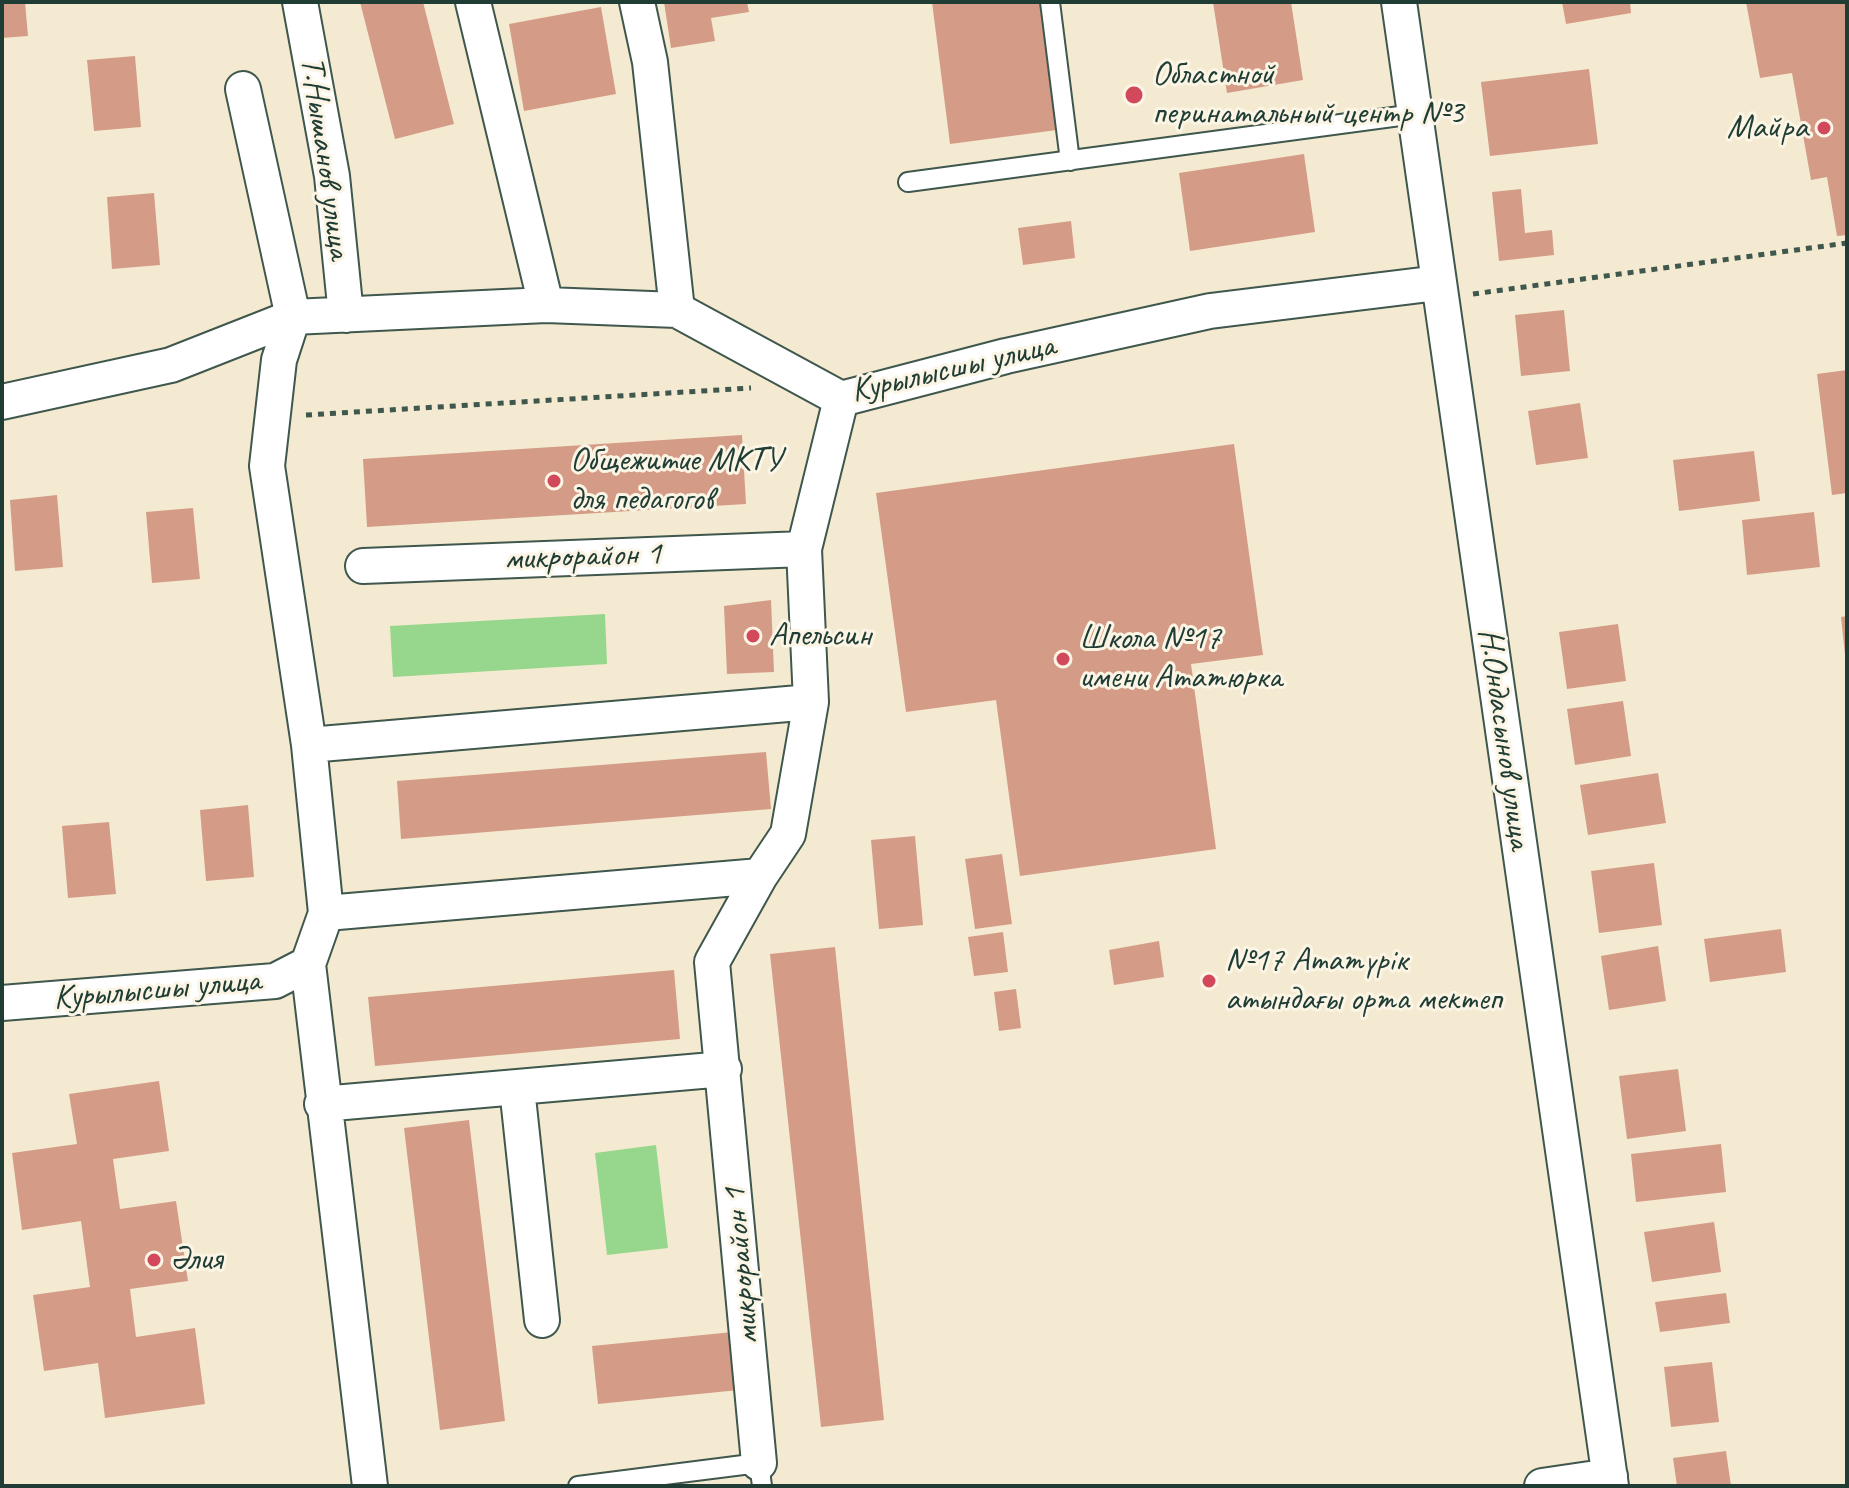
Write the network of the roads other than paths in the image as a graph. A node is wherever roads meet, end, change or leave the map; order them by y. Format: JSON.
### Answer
{"nodes":[{"id":1,"x":300,"y":2,"type":"edge"},
{"id":2,"x":473,"y":2,"type":"edge"},
{"id":3,"x":637,"y":2,"type":"edge"},
{"id":4,"x":1050,"y":2,"type":"edge"},
{"id":5,"x":1399,"y":2,"type":"edge"},
{"id":6,"x":243,"y":89,"type":"dead end"},
{"id":7,"x":1415,"y":114,"type":"junction"},
{"id":8,"x":1070,"y":161,"type":"junction"},
{"id":9,"x":908,"y":182,"type":"dead end"},
{"id":10,"x":1440,"y":291,"type":"junction"},
{"id":11,"x":546,"y":305,"type":"junction"},
{"id":12,"x":677,"y":310,"type":"junction"},
{"id":13,"x":346,"y":315,"type":"junction"},
{"id":14,"x":293,"y":317,"type":"junction"},
{"id":15,"x":828,"y":392,"type":"junction"},
{"id":16,"x":2,"y":402,"type":"edge"},
{"id":17,"x":804,"y":549,"type":"junction"},
{"id":18,"x":363,"y":566,"type":"dead end"},
{"id":19,"x":811,"y":702,"type":"junction"},
{"id":20,"x":309,"y":745,"type":"junction"},
{"id":21,"x":760,"y":876,"type":"junction"},
{"id":22,"x":326,"y":913,"type":"junction"},
{"id":23,"x":308,"y":964,"type":"junction"},
{"id":24,"x":2,"y":1003,"type":"edge"},
{"id":25,"x":724,"y":1069,"type":"junction"},
{"id":26,"x":517,"y":1088,"type":"junction"},
{"id":27,"x":322,"y":1104,"type":"junction"},
{"id":28,"x":542,"y":1320,"type":"dead end"},
{"id":29,"x":761,"y":1474,"type":"edge"},
{"id":30,"x":1610,"y":1481,"type":"edge"},
{"id":31,"x":370,"y":1486,"type":"edge"},
{"id":32,"x":578,"y":1486,"type":"edge"},
{"id":33,"x":1542,"y":1486,"type":"edge"}],
"edges":[{"from":1,"to":13,"type":"street","name":"Т.Нышанов улица"},
{"from":2,"to":11,"type":"street"},
{"from":3,"to":12,"type":"street"},
{"from":4,"to":8,"type":"lane"},
{"from":5,"to":7,"type":"street","name":"Н.Ондасынов улица"},
{"from":6,"to":14,"type":"street"},
{"from":7,"to":8,"type":"lane"},
{"from":7,"to":10,"type":"street","name":"Н.Ондасынов улица"},
{"from":8,"to":9,"type":"lane"},
{"from":10,"to":15,"type":"street","name":"Курылысшы улица"},
{"from":10,"to":30,"type":"street","name":"Н.Ондасынов улица"},
{"from":11,"to":12,"type":"street","name":"Курылысшы улица"},
{"from":11,"to":13,"type":"street","name":"Курылысшы улица"},
{"from":12,"to":15,"type":"street","name":"Курылысшы улица"},
{"from":13,"to":14,"type":"street","name":"Курылысшы улица"},
{"from":14,"to":16,"type":"street","name":"Курылысшы улица"},
{"from":14,"to":20,"type":"street"},
{"from":15,"to":17,"type":"street","name":"микрорайон 1"},
{"from":17,"to":18,"type":"street","name":"микрорайон 1"},
{"from":17,"to":19,"type":"street","name":"микрорайон 1"},
{"from":19,"to":20,"type":"street"},
{"from":19,"to":21,"type":"street","name":"микрорайон 1"},
{"from":20,"to":22,"type":"street"},
{"from":21,"to":22,"type":"street"},
{"from":21,"to":25,"type":"street","name":"микрорайон 1"},
{"from":22,"to":23,"type":"street"},
{"from":23,"to":24,"type":"street","name":"Курылысшы улица"},
{"from":23,"to":27,"type":"street"},
{"from":25,"to":26,"type":"street"},
{"from":25,"to":29,"type":"street","name":"микрорайон 1"},
{"from":26,"to":27,"type":"street"},
{"from":26,"to":28,"type":"street"},
{"from":27,"to":31,"type":"street"},
{"from":29,"to":32,"type":"lane"},
{"from":30,"to":33,"type":"street","name":"Н.Ондасынов улица"}]}
